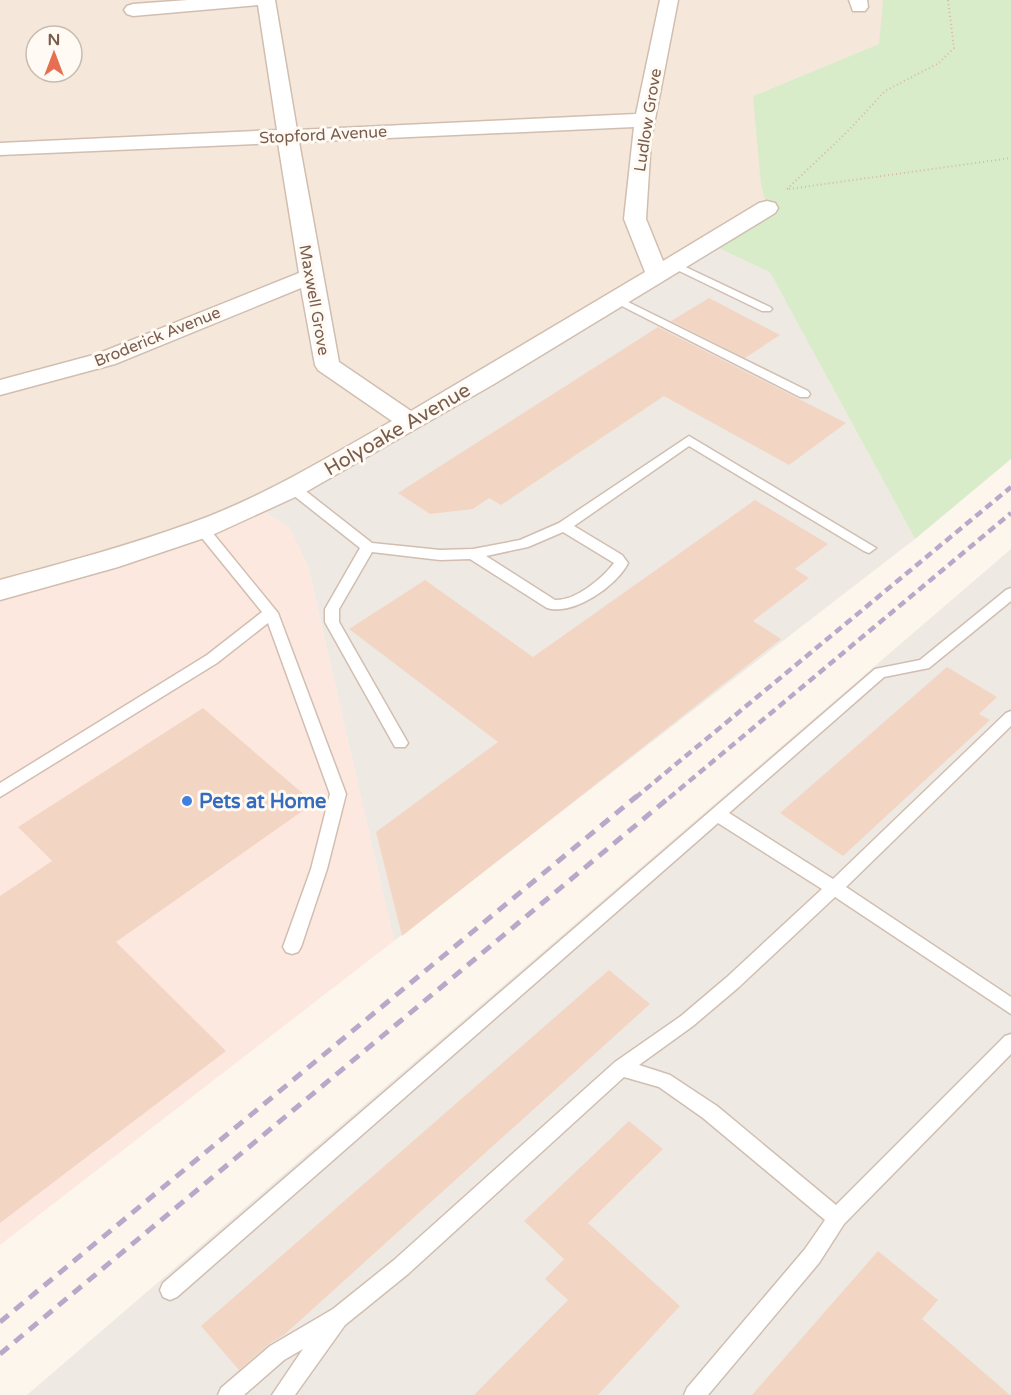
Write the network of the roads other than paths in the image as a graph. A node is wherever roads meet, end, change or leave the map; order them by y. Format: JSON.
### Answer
{"nodes":[{"id":1,"x":254,"y":0,"type":"edge"},
{"id":2,"x":266,"y":0,"type":"edge"},
{"id":3,"x":669,"y":0,"type":"edge"},
{"id":4,"x":133,"y":10,"type":"dead end"},
{"id":5,"x":645,"y":120,"type":"junction"},
{"id":6,"x":289,"y":136,"type":"junction"},
{"id":7,"x":0,"y":149,"type":"edge"},
{"id":8,"x":767,"y":208,"type":"road end"},
{"id":9,"x":665,"y":269,"type":"junction"},
{"id":10,"x":312,"y":276,"type":"junction"},
{"id":11,"x":616,"y":299,"type":"junction"},
{"id":12,"x":766,"y":309,"type":"dead end"},
{"id":13,"x":0,"y":388,"type":"edge"},
{"id":14,"x":804,"y":394,"type":"dead end"},
{"id":15,"x":410,"y":421,"type":"junction"},
{"id":16,"x":293,"y":489,"type":"junction"},
{"id":17,"x":564,"y":526,"type":"junction"},
{"id":18,"x":202,"y":529,"type":"junction"},
{"id":19,"x":368,"y":547,"type":"junction"},
{"id":20,"x":868,"y":548,"type":"dead end"},
{"id":21,"x":473,"y":554,"type":"junction"},
{"id":22,"x":0,"y":590,"type":"edge"},
{"id":23,"x":1011,"y":593,"type":"edge"},
{"id":24,"x":271,"y":614,"type":"junction"},
{"id":25,"x":1011,"y":717,"type":"edge"},
{"id":26,"x":400,"y":743,"type":"dead end"},
{"id":27,"x":0,"y":791,"type":"edge"},
{"id":28,"x":717,"y":814,"type":"junction"},
{"id":29,"x":834,"y":888,"type":"junction"},
{"id":30,"x":292,"y":947,"type":"dead end"},
{"id":31,"x":1011,"y":1006,"type":"edge"},
{"id":32,"x":1011,"y":1042,"type":"edge"},
{"id":33,"x":621,"y":1068,"type":"junction"},
{"id":34,"x":837,"y":1218,"type":"junction"},
{"id":35,"x":170,"y":1290,"type":"dead end"},
{"id":36,"x":340,"y":1316,"type":"junction"},
{"id":37,"x":228,"y":1395,"type":"edge"},
{"id":38,"x":282,"y":1395,"type":"edge"},
{"id":39,"x":694,"y":1395,"type":"edge"}],
"edges":[{"from":1,"to":4,"type":"street"},
{"from":2,"to":6,"type":"street","name":"Maxwell Grove"},
{"from":3,"to":5,"type":"street","name":"Ludlow Grove"},
{"from":5,"to":6,"type":"street","name":"Stopford Avenue"},
{"from":5,"to":9,"type":"street","name":"Ludlow Grove"},
{"from":6,"to":7,"type":"street","name":"Stopford Avenue"},
{"from":6,"to":10,"type":"street","name":"Maxwell Grove"},
{"from":8,"to":9,"type":"street","name":"Holyoake Avenue"},
{"from":9,"to":11,"type":"street","name":"Holyoake Avenue"},
{"from":9,"to":12,"type":"lane"},
{"from":10,"to":13,"type":"street","name":"Broderick Avenue"},
{"from":10,"to":15,"type":"street","name":"Maxwell Grove"},
{"from":11,"to":14,"type":"lane"},
{"from":11,"to":15,"type":"street","name":"Holyoake Avenue"},
{"from":15,"to":16,"type":"street","name":"Holyoake Avenue"},
{"from":16,"to":18,"type":"street","name":"Holyoake Avenue"},
{"from":16,"to":19,"type":"lane"},
{"from":17,"to":20,"type":"lane"},
{"from":17,"to":21,"type":"lane"},
{"from":17,"to":21,"type":"lane"},
{"from":18,"to":22,"type":"street","name":"Holyoake Avenue"},
{"from":18,"to":24,"type":"lane"},
{"from":19,"to":21,"type":"lane"},
{"from":19,"to":26,"type":"lane"},
{"from":23,"to":28,"type":"lane"},
{"from":24,"to":27,"type":"lane"},
{"from":24,"to":30,"type":"lane"},
{"from":25,"to":29,"type":"lane"},
{"from":28,"to":29,"type":"lane"},
{"from":28,"to":35,"type":"lane"},
{"from":29,"to":31,"type":"lane"},
{"from":29,"to":33,"type":"lane"},
{"from":32,"to":34,"type":"lane"},
{"from":33,"to":34,"type":"lane"},
{"from":33,"to":36,"type":"lane"},
{"from":34,"to":39,"type":"lane"},
{"from":36,"to":37,"type":"lane"},
{"from":36,"to":38,"type":"lane"}]}
